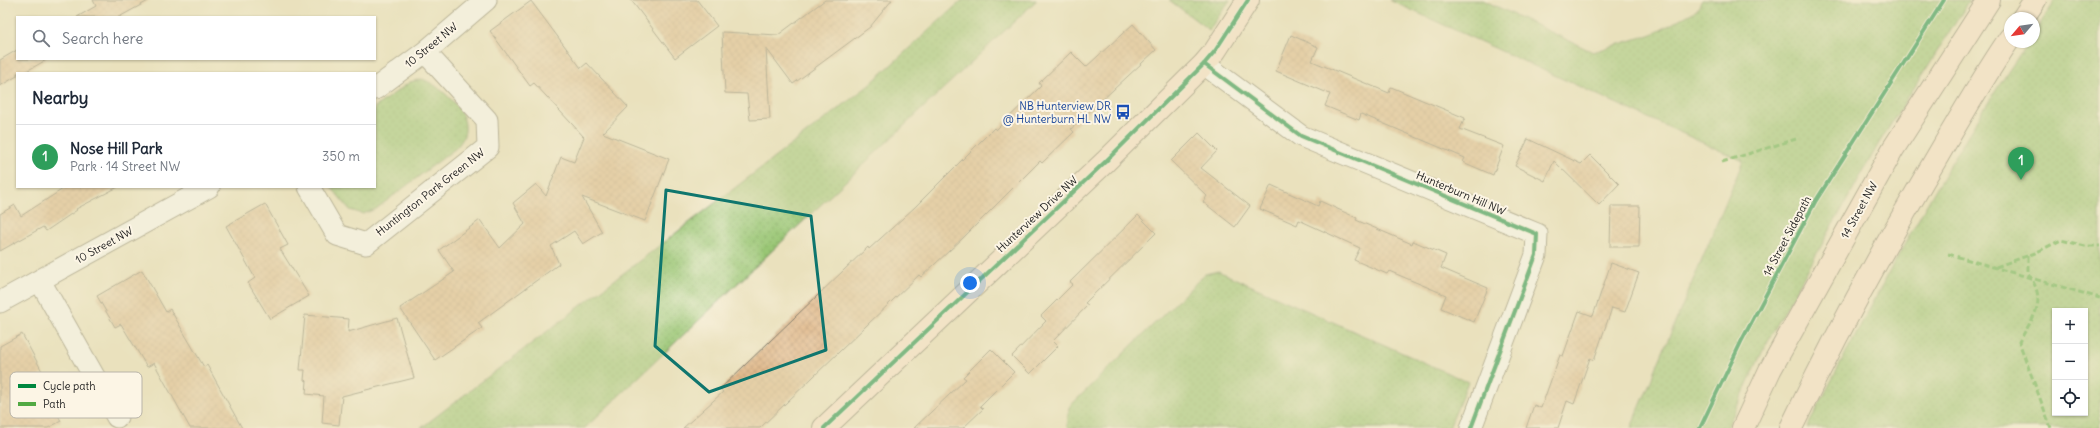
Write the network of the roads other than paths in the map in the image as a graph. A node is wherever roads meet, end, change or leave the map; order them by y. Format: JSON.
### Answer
{"nodes":[{"id":1,"x":486,"y":0,"type":"edge"},
{"id":2,"x":1248,"y":0,"type":"edge"},
{"id":3,"x":1989,"y":0,"type":"edge"},
{"id":4,"x":2035,"y":0,"type":"edge"},
{"id":5,"x":2027,"y":12,"type":"edge"},
{"id":6,"x":2004,"y":47,"type":"edge"},
{"id":7,"x":425,"y":52,"type":"junction"},
{"id":8,"x":1204,"y":64,"type":"junction"},
{"id":9,"x":376,"y":88,"type":"edge"},
{"id":10,"x":207,"y":188,"type":"edge"},
{"id":11,"x":310,"y":188,"type":"edge"},
{"id":12,"x":40,"y":281,"type":"junction"},
{"id":13,"x":0,"y":302,"type":"edge"},
{"id":14,"x":92,"y":372,"type":"edge"},
{"id":15,"x":824,"y":428,"type":"edge"},
{"id":16,"x":1471,"y":428,"type":"edge"},
{"id":17,"x":1743,"y":428,"type":"edge"},
{"id":18,"x":1791,"y":428,"type":"edge"}],
"edges":[{"from":1,"to":7,"type":"street","name":"10 Street NW"},
{"from":2,"to":8,"type":"main road","name":"Hunterview Drive NW"},
{"from":3,"to":17,"type":"main road","name":"14 Street NW"},
{"from":4,"to":5,"type":"main road"},
{"from":6,"to":18,"type":"main road"},
{"from":7,"to":9,"type":"street","name":"10 Street NW"},
{"from":7,"to":11,"type":"street","name":"Huntington Park Green NW"},
{"from":8,"to":15,"type":"main road","name":"Hunterview Drive NW"},
{"from":8,"to":16,"type":"street","name":"Hunterburn Hill NW"},
{"from":10,"to":12,"type":"street","name":"10 Street NW"},
{"from":12,"to":13,"type":"street","name":"10 Street NW"},
{"from":12,"to":14,"type":"street"}]}
